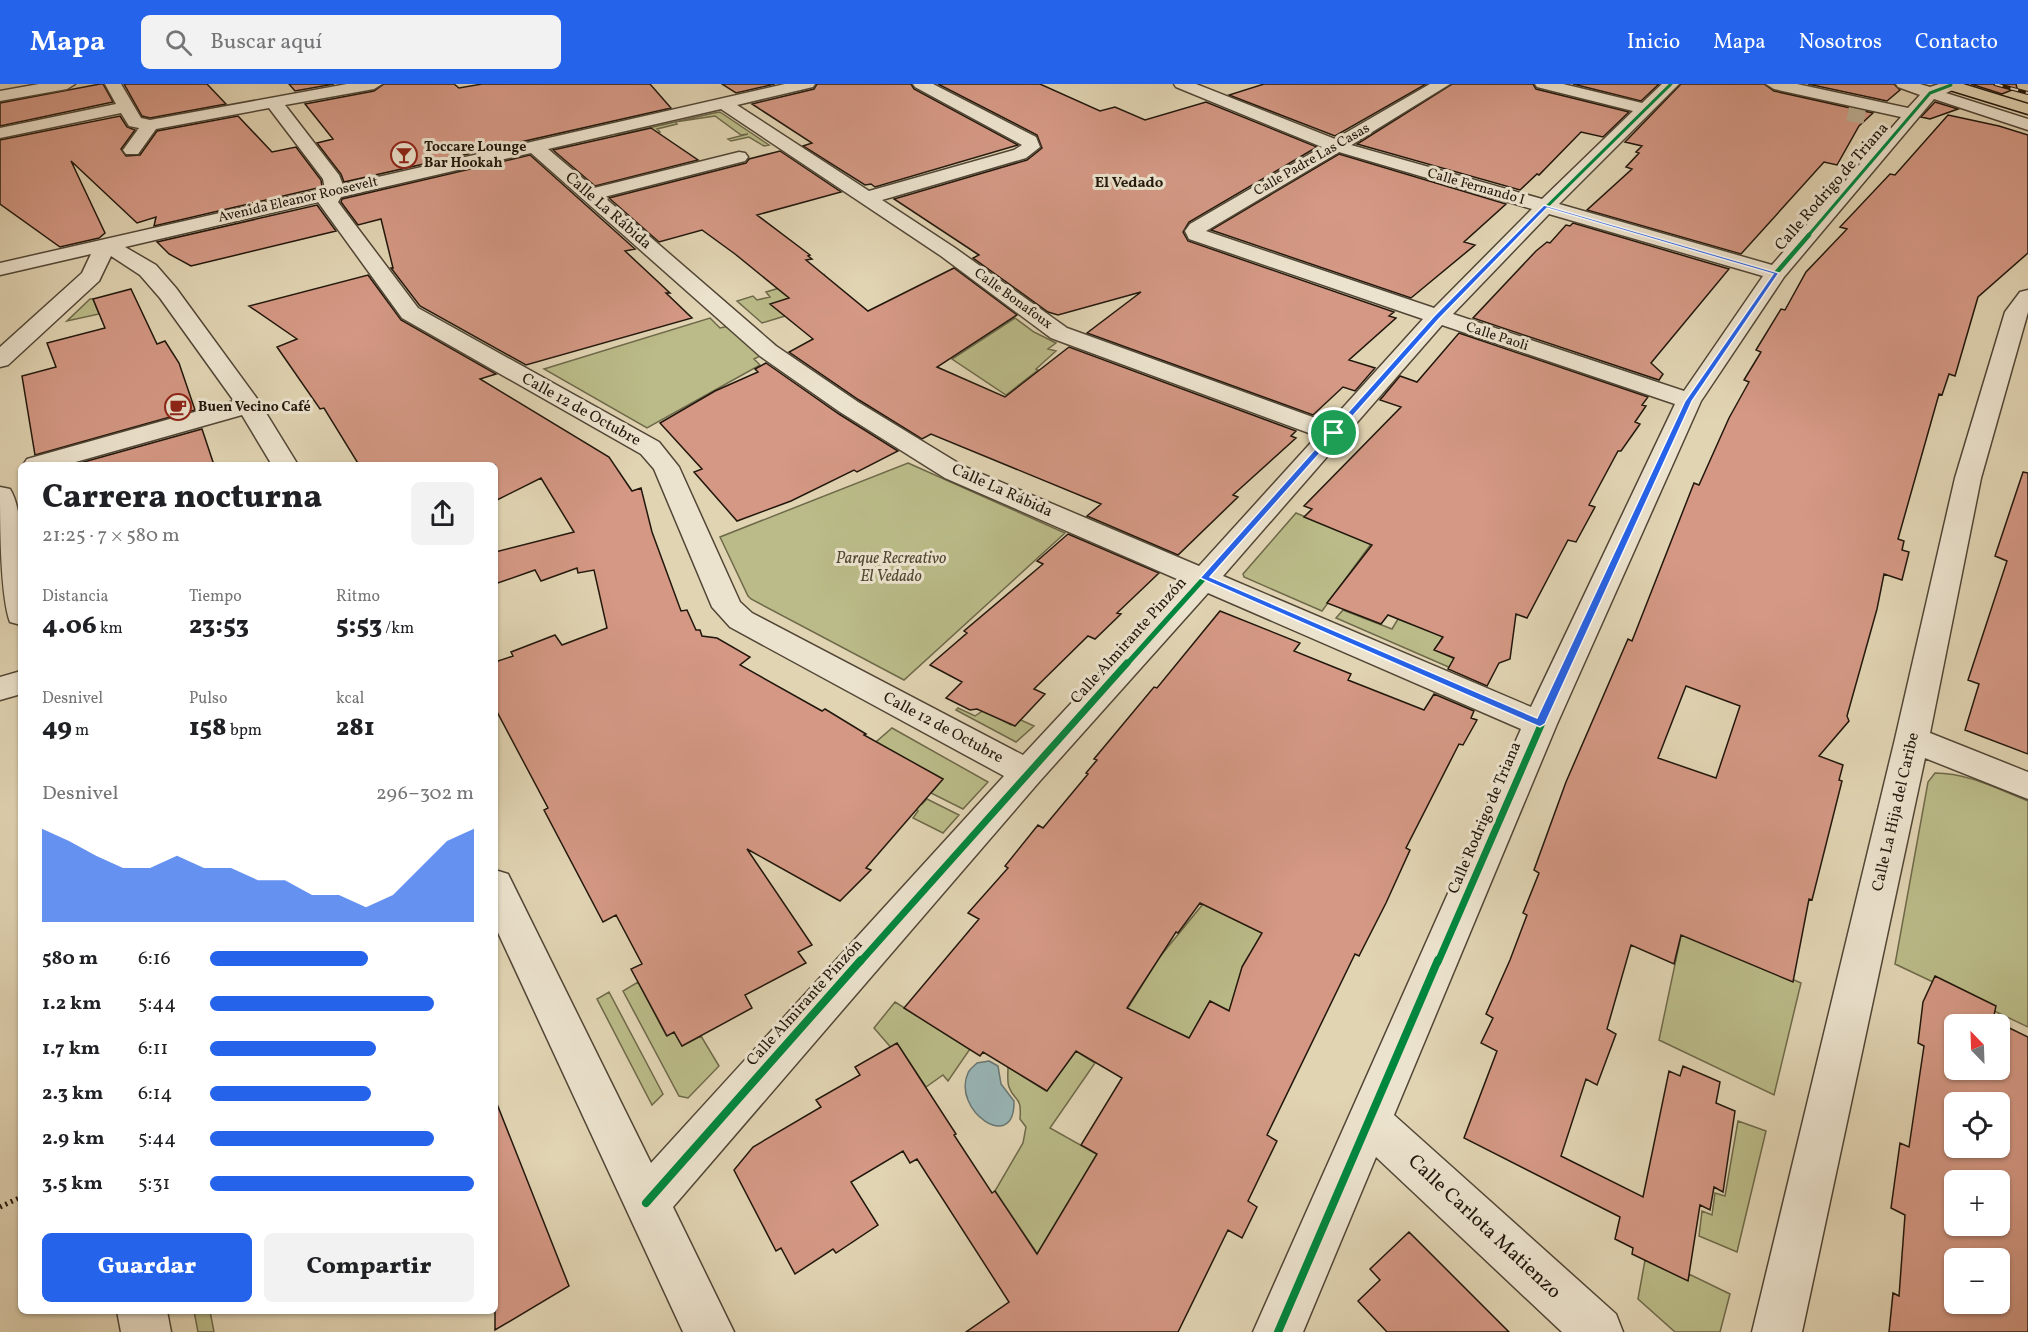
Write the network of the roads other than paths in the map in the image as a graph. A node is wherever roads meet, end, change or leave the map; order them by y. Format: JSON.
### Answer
{"nodes":[{"id":1,"x":67,"y":84,"type":"edge"},
{"id":2,"x":113,"y":84,"type":"edge"},
{"id":3,"x":374,"y":84,"type":"edge"},
{"id":4,"x":807,"y":84,"type":"edge"},
{"id":5,"x":921,"y":84,"type":"edge"},
{"id":6,"x":1182,"y":84,"type":"edge"},
{"id":7,"x":1442,"y":84,"type":"edge"},
{"id":8,"x":1543,"y":84,"type":"edge"},
{"id":9,"x":1671,"y":84,"type":"edge"},
{"id":10,"x":1774,"y":84,"type":"edge"},
{"id":11,"x":1993,"y":84,"type":"edge"},
{"id":12,"x":1799,"y":89,"type":"junction"},
{"id":13,"x":2028,"y":94,"type":"edge"},
{"id":14,"x":1931,"y":95,"type":"edge"},
{"id":15,"x":0,"y":96,"type":"edge"},
{"id":16,"x":274,"y":103,"type":"junction"},
{"id":17,"x":723,"y":103,"type":"junction"},
{"id":18,"x":126,"y":107,"type":"junction"},
{"id":19,"x":1644,"y":108,"type":"junction"},
{"id":20,"x":2028,"y":109,"type":"edge"},
{"id":21,"x":150,"y":125,"type":"junction"},
{"id":22,"x":2028,"y":125,"type":"edge"},
{"id":23,"x":0,"y":133,"type":"edge"},
{"id":24,"x":716,"y":141,"type":"dead end"},
{"id":25,"x":533,"y":145,"type":"junction"},
{"id":26,"x":1335,"y":146,"type":"junction"},
{"id":27,"x":132,"y":150,"type":"dead end"},
{"id":28,"x":335,"y":191,"type":"junction"},
{"id":29,"x":590,"y":195,"type":"junction"},
{"id":30,"x":867,"y":198,"type":"junction"},
{"id":31,"x":1546,"y":206,"type":"junction"},
{"id":32,"x":1204,"y":239,"type":"joint"},
{"id":33,"x":106,"y":244,"type":"junction"},
{"id":34,"x":3,"y":260,"type":"edge"},
{"id":35,"x":1776,"y":273,"type":"junction"},
{"id":36,"x":2024,"y":308,"type":"edge"},
{"id":37,"x":1437,"y":317,"type":"junction"},
{"id":38,"x":0,"y":360,"type":"edge"},
{"id":39,"x":1689,"y":401,"type":"junction"},
{"id":40,"x":249,"y":405,"type":"junction"},
{"id":41,"x":1334,"y":433,"type":"junction"},
{"id":42,"x":47,"y":462,"type":"edge"},
{"id":43,"x":283,"y":462,"type":"edge"},
{"id":44,"x":18,"y":470,"type":"edge"},
{"id":45,"x":0,"y":475,"type":"edge"},
{"id":46,"x":0,"y":495,"type":"edge"},
{"id":47,"x":1204,"y":578,"type":"junction"},
{"id":48,"x":18,"y":598,"type":"edge"},
{"id":49,"x":18,"y":683,"type":"edge"},
{"id":50,"x":0,"y":689,"type":"edge"},
{"id":51,"x":1540,"y":724,"type":"junction"},
{"id":52,"x":1912,"y":739,"type":"junction"},
{"id":53,"x":1027,"y":773,"type":"junction"},
{"id":54,"x":2028,"y":786,"type":"edge"},
{"id":55,"x":498,"y":891,"type":"edge"},
{"id":56,"x":1370,"y":1122,"type":"junction"},
{"id":57,"x":646,"y":1203,"type":"junction"},
{"id":58,"x":143,"y":1314,"type":"edge"},
{"id":59,"x":146,"y":1332,"type":"edge"},
{"id":60,"x":709,"y":1332,"type":"edge"},
{"id":61,"x":1278,"y":1332,"type":"edge"},
{"id":62,"x":1598,"y":1332,"type":"edge"},
{"id":63,"x":1777,"y":1332,"type":"edge"}],
"edges":[{"from":1,"to":15,"type":"street"},
{"from":2,"to":18,"type":"street"},
{"from":3,"to":16,"type":"street"},
{"from":4,"to":17,"type":"street","name":"Avenida Eleanor Roosevelt"},
{"from":5,"to":30,"type":"street"},
{"from":6,"to":26,"type":"street","name":"Calle Fernando I"},
{"from":7,"to":26,"type":"street","name":"Calle Padre Las Casas"},
{"from":8,"to":19,"type":"street"},
{"from":9,"to":19,"type":"street","name":"Calle Almirante Pinzón"},
{"from":10,"to":12,"type":"street"},
{"from":11,"to":13,"type":"main road"},
{"from":12,"to":14,"type":"street"},
{"from":12,"to":14,"type":"street"},
{"from":14,"to":20,"type":"main road"},
{"from":14,"to":22,"type":"street"},
{"from":14,"to":35,"type":"street","name":"Calle Rodrigo de Triana"},
{"from":16,"to":21,"type":"street"},
{"from":16,"to":28,"type":"street","name":"Calle 12 de Octubre"},
{"from":17,"to":25,"type":"street","name":"Avenida Eleanor Roosevelt"},
{"from":17,"to":30,"type":"street","name":"Calle Bonafoux"},
{"from":18,"to":21,"type":"street"},
{"from":18,"to":23,"type":"street"},
{"from":19,"to":31,"type":"street","name":"Calle Almirante Pinzón"},
{"from":21,"to":27,"type":"street"},
{"from":24,"to":29,"type":"street"},
{"from":25,"to":28,"type":"street","name":"Avenida Eleanor Roosevelt"},
{"from":25,"to":29,"type":"street","name":"Calle La Rábida"},
{"from":26,"to":31,"type":"street","name":"Calle Fernando I"},
{"from":26,"to":32,"type":"street","name":"Calle Padre Las Casas"},
{"from":28,"to":33,"type":"street","name":"Avenida Eleanor Roosevelt"},
{"from":28,"to":53,"type":"street","name":"Calle 12 de Octubre"},
{"from":29,"to":47,"type":"street","name":"Calle La Rábida"},
{"from":30,"to":41,"type":"street","name":"Calle Bonafoux"},
{"from":31,"to":35,"type":"street","name":"Calle Fernando I"},
{"from":31,"to":37,"type":"street","name":"Calle Almirante Pinzón"},
{"from":32,"to":37,"type":"street","name":"Calle Paoli"},
{"from":33,"to":34,"type":"street","name":"Avenida Eleanor Roosevelt"},
{"from":33,"to":38,"type":"street"},
{"from":33,"to":40,"type":"street"},
{"from":35,"to":39,"type":"street","name":"Calle Rodrigo de Triana"},
{"from":36,"to":52,"type":"street","name":"Calle La Hija del Caribe"},
{"from":37,"to":39,"type":"street","name":"Calle Paoli"},
{"from":37,"to":41,"type":"street","name":"Calle Almirante Pinzón"},
{"from":39,"to":51,"type":"street","name":"Calle Rodrigo de Triana"},
{"from":40,"to":42,"type":"street"},
{"from":40,"to":43,"type":"street"},
{"from":41,"to":47,"type":"street","name":"Calle Almirante Pinzón"},
{"from":44,"to":45,"type":"street"},
{"from":46,"to":48,"type":"street"},
{"from":47,"to":51,"type":"street","name":"Calle La Rábida"},
{"from":47,"to":53,"type":"street","name":"Calle Almirante Pinzón"},
{"from":49,"to":50,"type":"street"},
{"from":51,"to":56,"type":"street","name":"Calle Rodrigo de Triana"},
{"from":52,"to":54,"type":"street"},
{"from":52,"to":63,"type":"street","name":"Calle La Hija del Caribe"},
{"from":53,"to":57,"type":"street","name":"Calle Almirante Pinzón"},
{"from":55,"to":57,"type":"street"},
{"from":56,"to":61,"type":"street","name":"Calle Rodrigo de Triana"},
{"from":56,"to":62,"type":"street","name":"Calle Carlota Matienzo"},
{"from":57,"to":60,"type":"street"},
{"from":58,"to":59,"type":"street"}]}
